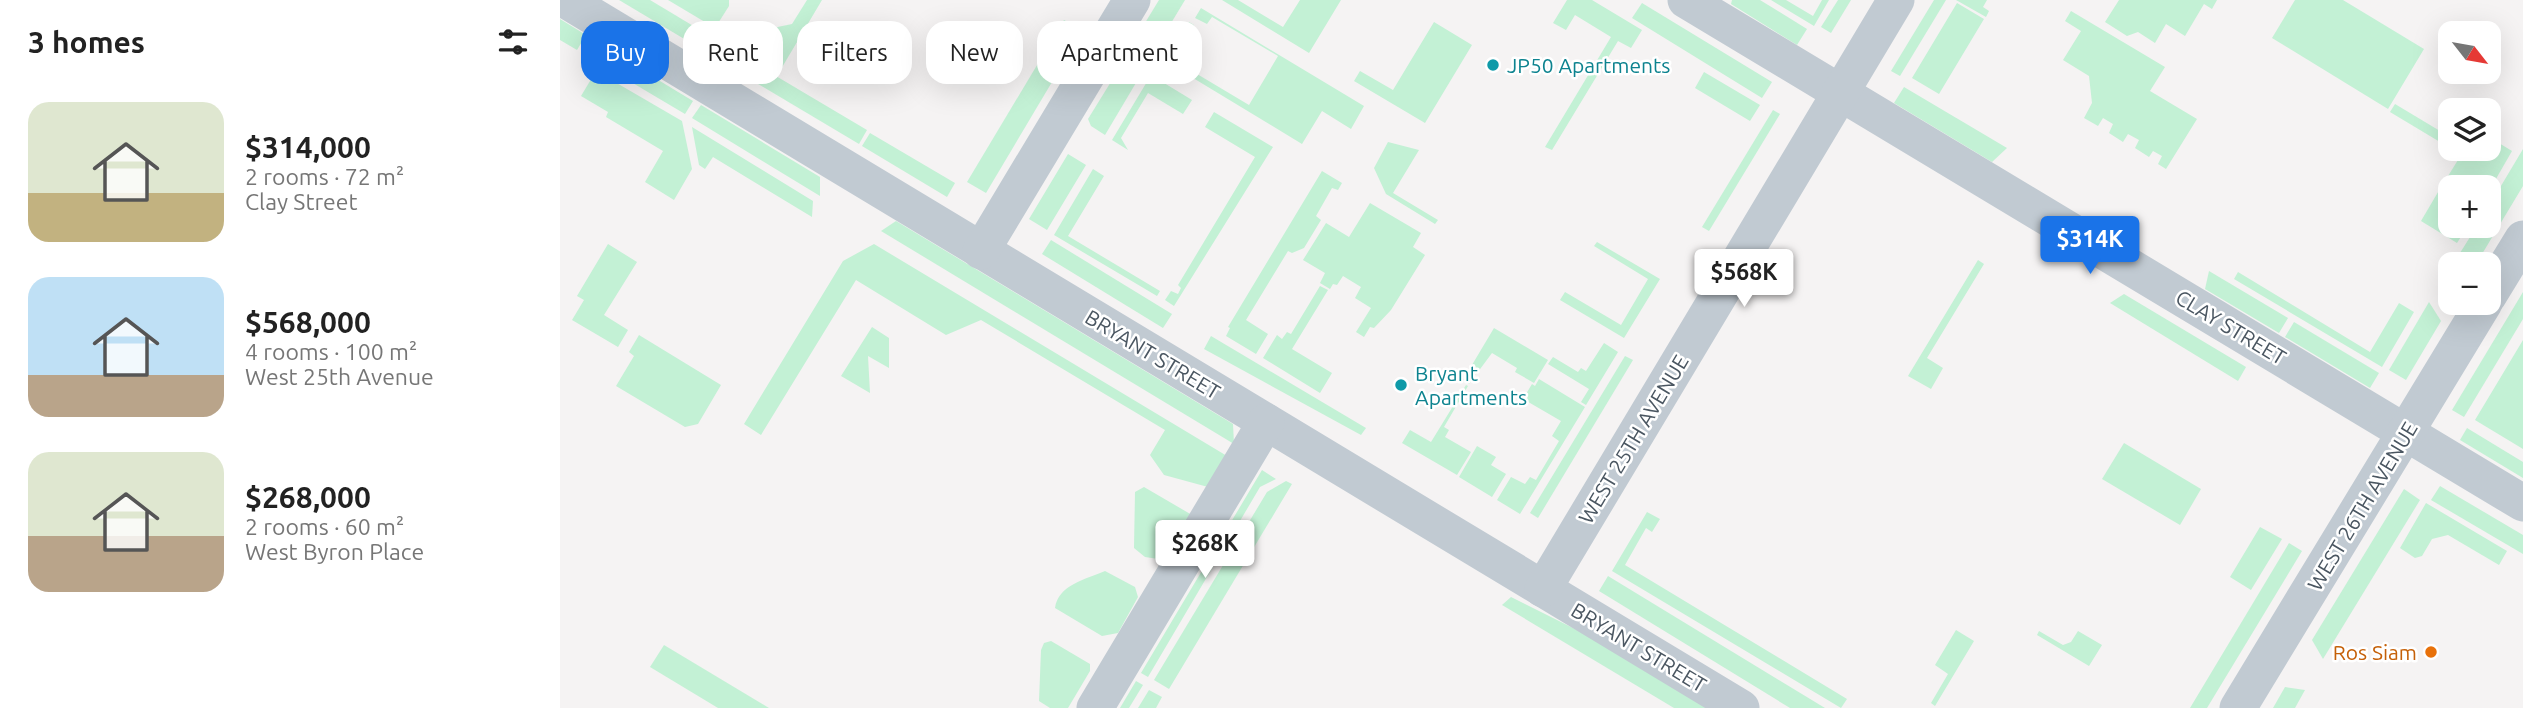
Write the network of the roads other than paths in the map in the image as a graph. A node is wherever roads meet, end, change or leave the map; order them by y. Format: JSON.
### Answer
{"nodes":[{"id":1,"x":566,"y":0,"type":"edge"},
{"id":2,"x":1132,"y":0,"type":"edge"},
{"id":3,"x":1686,"y":0,"type":"edge"},
{"id":4,"x":1896,"y":0,"type":"edge"},
{"id":5,"x":1840,"y":93,"type":"junction"},
{"id":6,"x":2523,"y":239,"type":"edge"},
{"id":7,"x":981,"y":251,"type":"junction"},
{"id":8,"x":2501,"y":275,"type":"edge"},
{"id":9,"x":2477,"y":315,"type":"edge"},
{"id":10,"x":1266,"y":422,"type":"junction"},
{"id":11,"x":2406,"y":433,"type":"junction"},
{"id":12,"x":2523,"y":503,"type":"edge"},
{"id":13,"x":1544,"y":589,"type":"junction"},
{"id":14,"x":1095,"y":708,"type":"edge"},
{"id":15,"x":1741,"y":708,"type":"edge"},
{"id":16,"x":2238,"y":708,"type":"edge"}],
"edges":[{"from":1,"to":7,"type":"street","name":"BRYANT STREET"},
{"from":2,"to":7,"type":"street"},
{"from":3,"to":5,"type":"street","name":"CLAY STREET"},
{"from":4,"to":5,"type":"street","name":"WEST 25TH AVENUE"},
{"from":5,"to":11,"type":"street","name":"CLAY STREET"},
{"from":5,"to":13,"type":"street","name":"WEST 25TH AVENUE"},
{"from":6,"to":8,"type":"street"},
{"from":7,"to":10,"type":"street","name":"BRYANT STREET"},
{"from":9,"to":11,"type":"street","name":"WEST 26TH AVENUE"},
{"from":10,"to":13,"type":"street","name":"BRYANT STREET"},
{"from":10,"to":14,"type":"street"},
{"from":11,"to":12,"type":"street","name":"CLAY STREET"},
{"from":11,"to":16,"type":"street","name":"WEST 26TH AVENUE"},
{"from":13,"to":15,"type":"street","name":"BRYANT STREET"}]}
